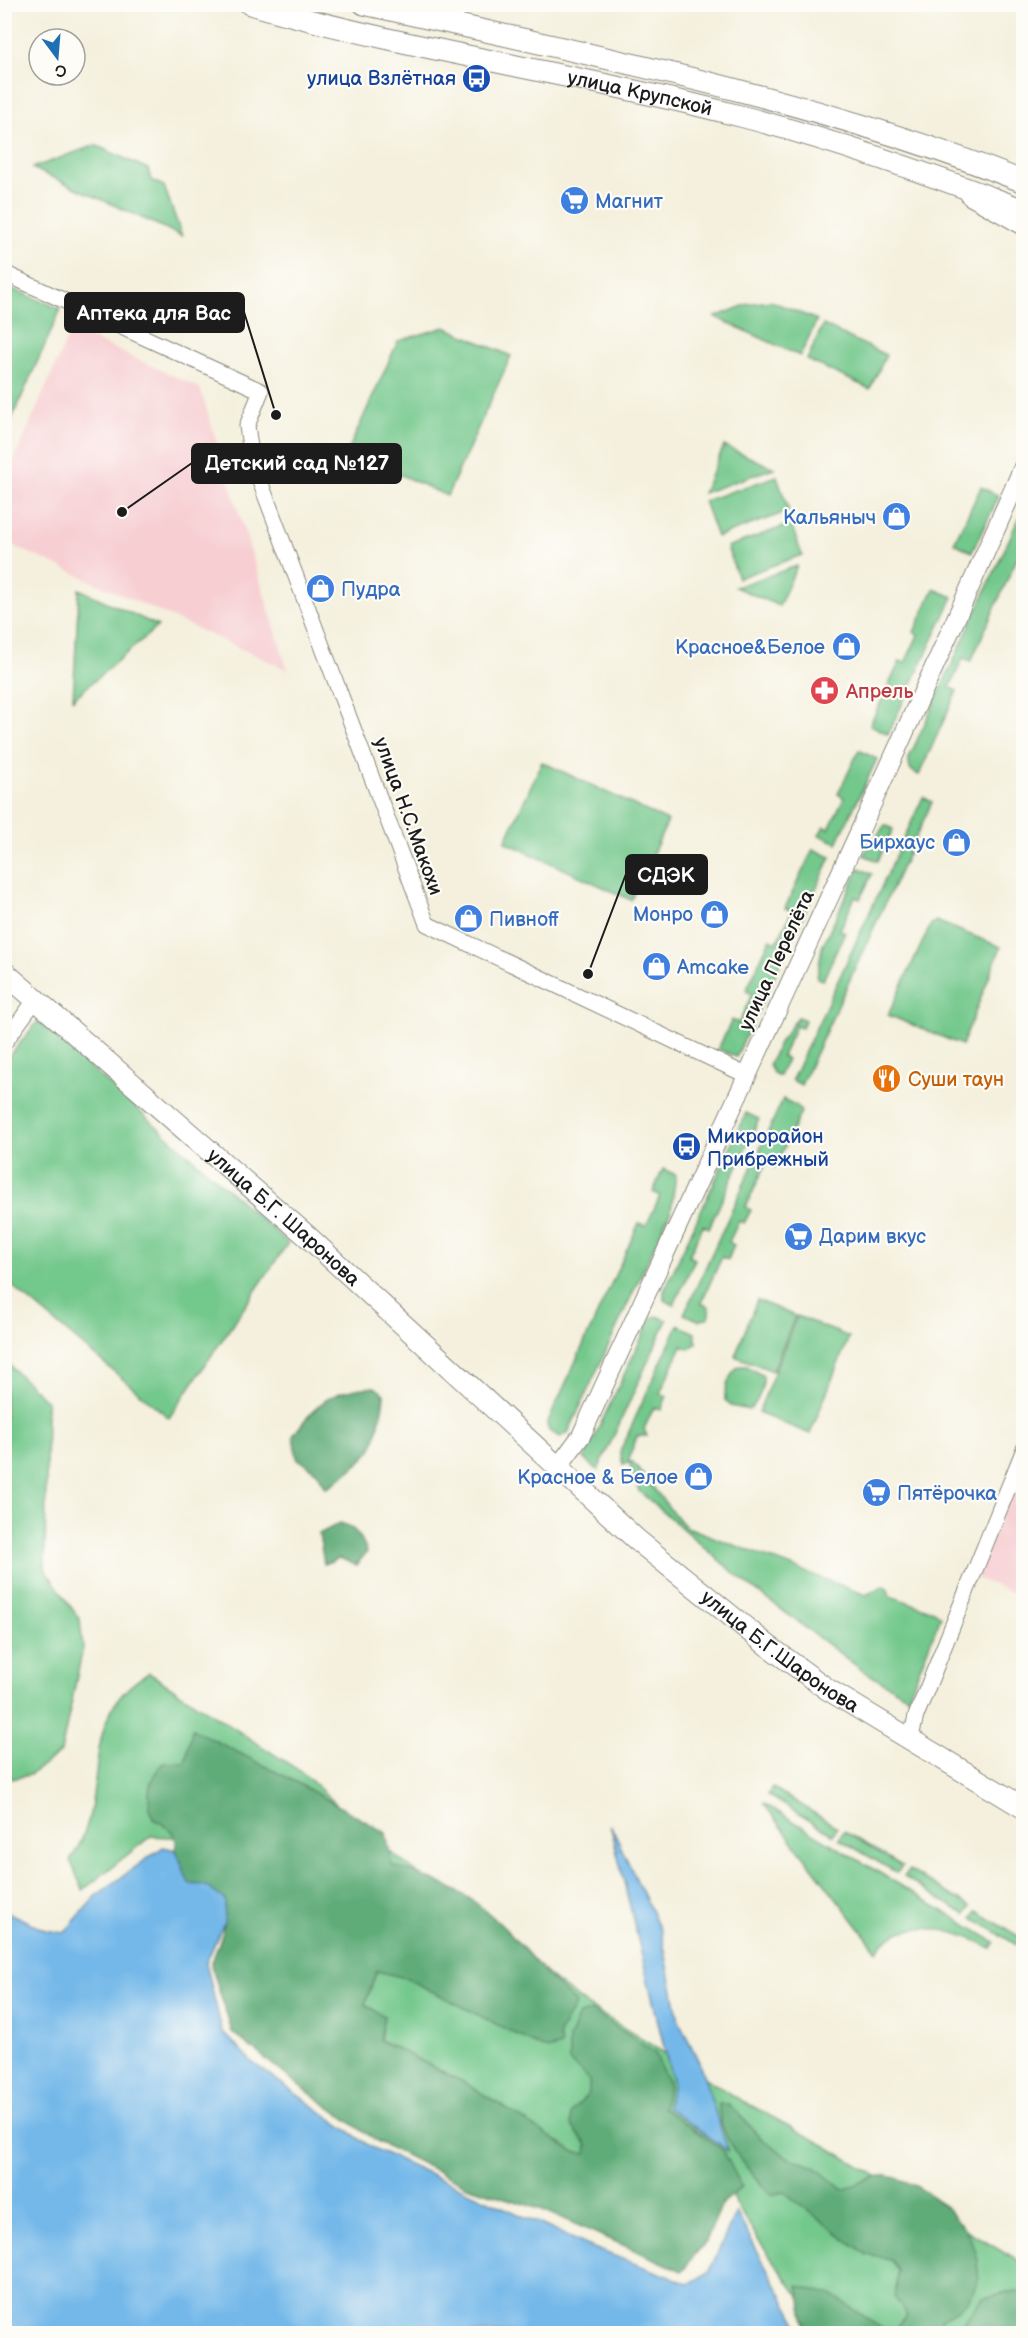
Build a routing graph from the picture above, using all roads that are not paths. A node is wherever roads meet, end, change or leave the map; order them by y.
1 (250, 4) edge
2 (377, 6) edge
3 (378, 36) junction
4 (943, 179) junction
5 (1022, 181) edge
6 (1023, 210) edge
7 (1023, 226) edge
8 (4, 273) edge
9 (1023, 465) edge
10 (1018, 484) edge
11 (4, 972) edge
12 (36, 999) junction
13 (4, 1043) edge
14 (746, 1075) junction
15 (1023, 1449) edge
16 (558, 1467) junction
17 (910, 1741) junction
18 (1023, 1808) edge

1 - 3 main road, улица Крупской
2 - 3 street
2 - 5 main road, улица Крупской
3 - 4 main road, улица Крупской
4 - 6 main road, улица Крупской
4 - 7 street
8 - 14 street, улица Н.С.Макохи
9 - 10 street, улица Перелёта
10 - 14 street, улица Перелёта
11 - 12 main road, улица Б.Г. Шаронова
12 - 13 street
12 - 16 main road, улица Б.Г. Шаронова
14 - 16 street, улица Перелёта
15 - 17 street
16 - 17 main road, улица Б.Г.Шаронова
17 - 18 main road, улица Б.Г.Шаронова

